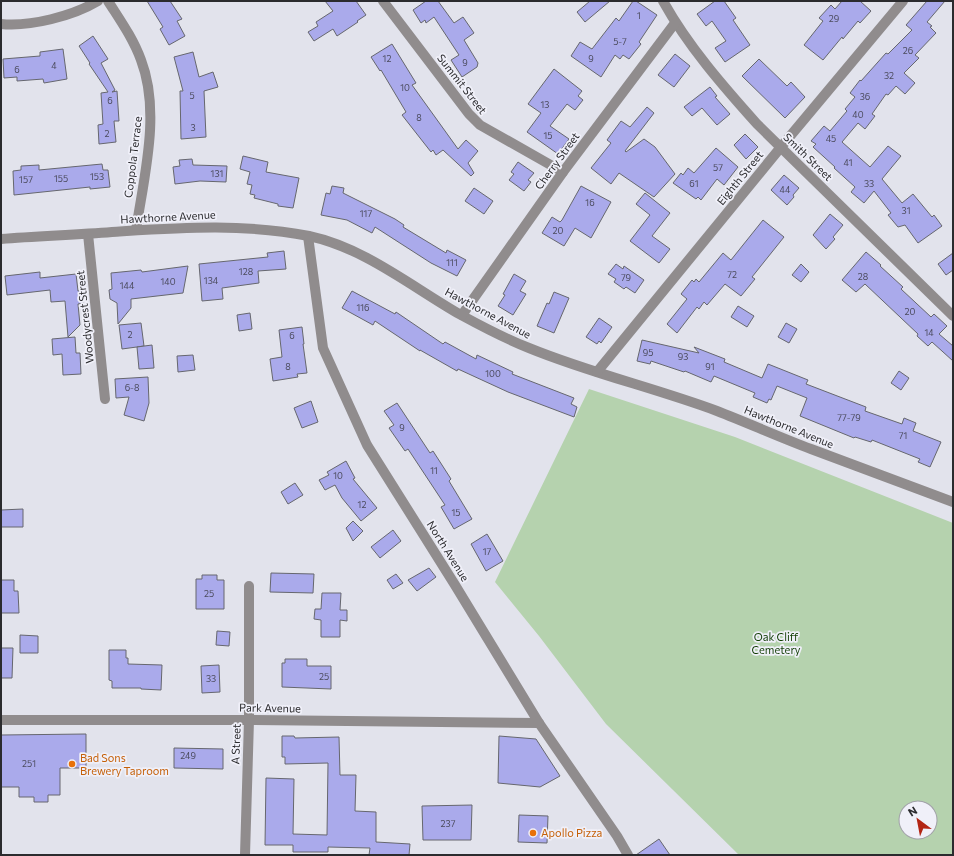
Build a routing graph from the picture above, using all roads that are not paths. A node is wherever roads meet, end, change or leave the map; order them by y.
1 (98, 1) edge
2 (108, 1) edge
3 (383, 1) edge
4 (662, 1) edge
5 (903, 1) edge
6 (675, 23) junction
7 (1, 24) edge
8 (781, 147) junction
9 (563, 172) junction
10 (136, 230) junction
11 (88, 234) junction
12 (308, 236) junction
13 (1, 239) edge
14 (462, 315) junction
15 (953, 316) edge
16 (597, 372) junction
17 (105, 398) dead end
18 (952, 498) edge
19 (249, 586) dead end
20 (1, 720) edge
21 (249, 720) junction
22 (539, 723) junction
23 (245, 855) edge
24 (628, 855) edge

1 - 7 street
2 - 10 street, Coppola Terrace
3 - 9 street, Summit Street
4 - 6 street, Smith Street
5 - 8 street, Eighth Street
6 - 8 street, Smith Street
6 - 9 street, Cherry Street
8 - 15 street, Smith Street
8 - 16 street, Eighth Street
9 - 14 street, Cherry Street
10 - 11 street, Hawthorne Avenue
10 - 12 street, Hawthorne Avenue
11 - 13 street, Hawthorne Avenue
11 - 17 street, Woodycrest Street
12 - 14 street, Hawthorne Avenue
12 - 22 street, North Avenue
14 - 16 street, Hawthorne Avenue
16 - 18 street, Hawthorne Avenue
19 - 21 street, A Street
20 - 21 street, Park Avenue
21 - 22 street, Park Avenue
21 - 23 street, A Street
22 - 24 street, North Avenue

